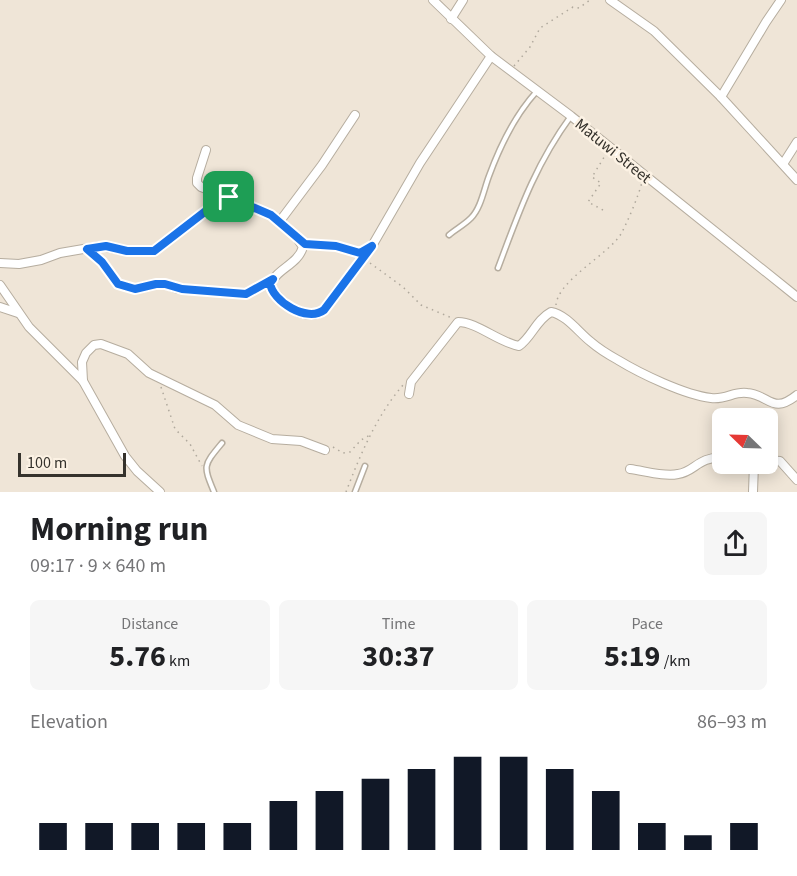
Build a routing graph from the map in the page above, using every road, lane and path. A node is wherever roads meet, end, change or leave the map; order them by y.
1 (433, 0) edge
2 (463, 0) edge
3 (590, 0) edge
4 (610, 0) edge
5 (781, 0) edge
6 (451, 20) junction
7 (491, 56) junction
8 (509, 70) junction
9 (537, 91) junction
10 (721, 97) junction
11 (355, 115) dead end
12 (570, 116) junction
13 (797, 142) edge
14 (610, 148) junction
15 (206, 150) dead end
16 (783, 164) junction
17 (644, 176) junction
18 (797, 180) edge
19 (229, 197) junction
20 (603, 210) dead end
21 (280, 221) junction
22 (449, 235) dead end
23 (299, 241) junction
24 (372, 246) junction
25 (87, 249) junction
26 (363, 258) junction
27 (0, 263) edge
28 (498, 268) dead end
29 (273, 279) junction
30 (0, 285) edge
31 (797, 297) edge
32 (0, 307) edge
33 (555, 307) dead end
34 (18, 313) junction
35 (461, 322) junction
36 (159, 378) junction
37 (414, 378) junction
38 (83, 381) junction
39 (409, 394) dead end
40 (797, 395) edge
41 (371, 434) junction
42 (222, 443) dead end
43 (325, 450) joint
44 (712, 460) edge
45 (778, 461) edge
46 (365, 466) dead end
47 (630, 469) dead end
48 (206, 472) junction
49 (754, 474) edge
50 (797, 480) edge
51 (160, 492) edge
52 (213, 492) edge
53 (346, 492) edge
54 (355, 492) edge
55 (753, 492) edge

1 - 6 street, Matuwi Street
2 - 6 street
3 - 8 path
4 - 10 street
5 - 10 street
6 - 7 street, Matuwi Street
7 - 8 street, Matuwi Street
7 - 24 street
8 - 9 street, Matuwi Street
9 - 12 street, Matuwi Street
9 - 22 lane
10 - 16 street
11 - 21 street
12 - 14 street, Matuwi Street
12 - 28 lane
13 - 16 street
14 - 17 street, Matuwi Street
14 - 20 path
15 - 19 street
16 - 18 street
17 - 31 street, Matuwi Street
17 - 33 path
19 - 21 street
19 - 25 street
21 - 23 street
23 - 24 street
23 - 29 street
24 - 26 street
25 - 27 street
25 - 29 street
26 - 29 street
26 - 35 path
30 - 34 street
32 - 34 street
34 - 38 street
35 - 37 street
35 - 40 street
36 - 38 street
36 - 43 street
36 - 48 path
37 - 39 street
37 - 41 path
38 - 51 street
41 - 43 path
41 - 53 path
42 - 48 lane
44 - 47 street
45 - 50 street
46 - 54 lane
48 - 52 lane
49 - 55 street

